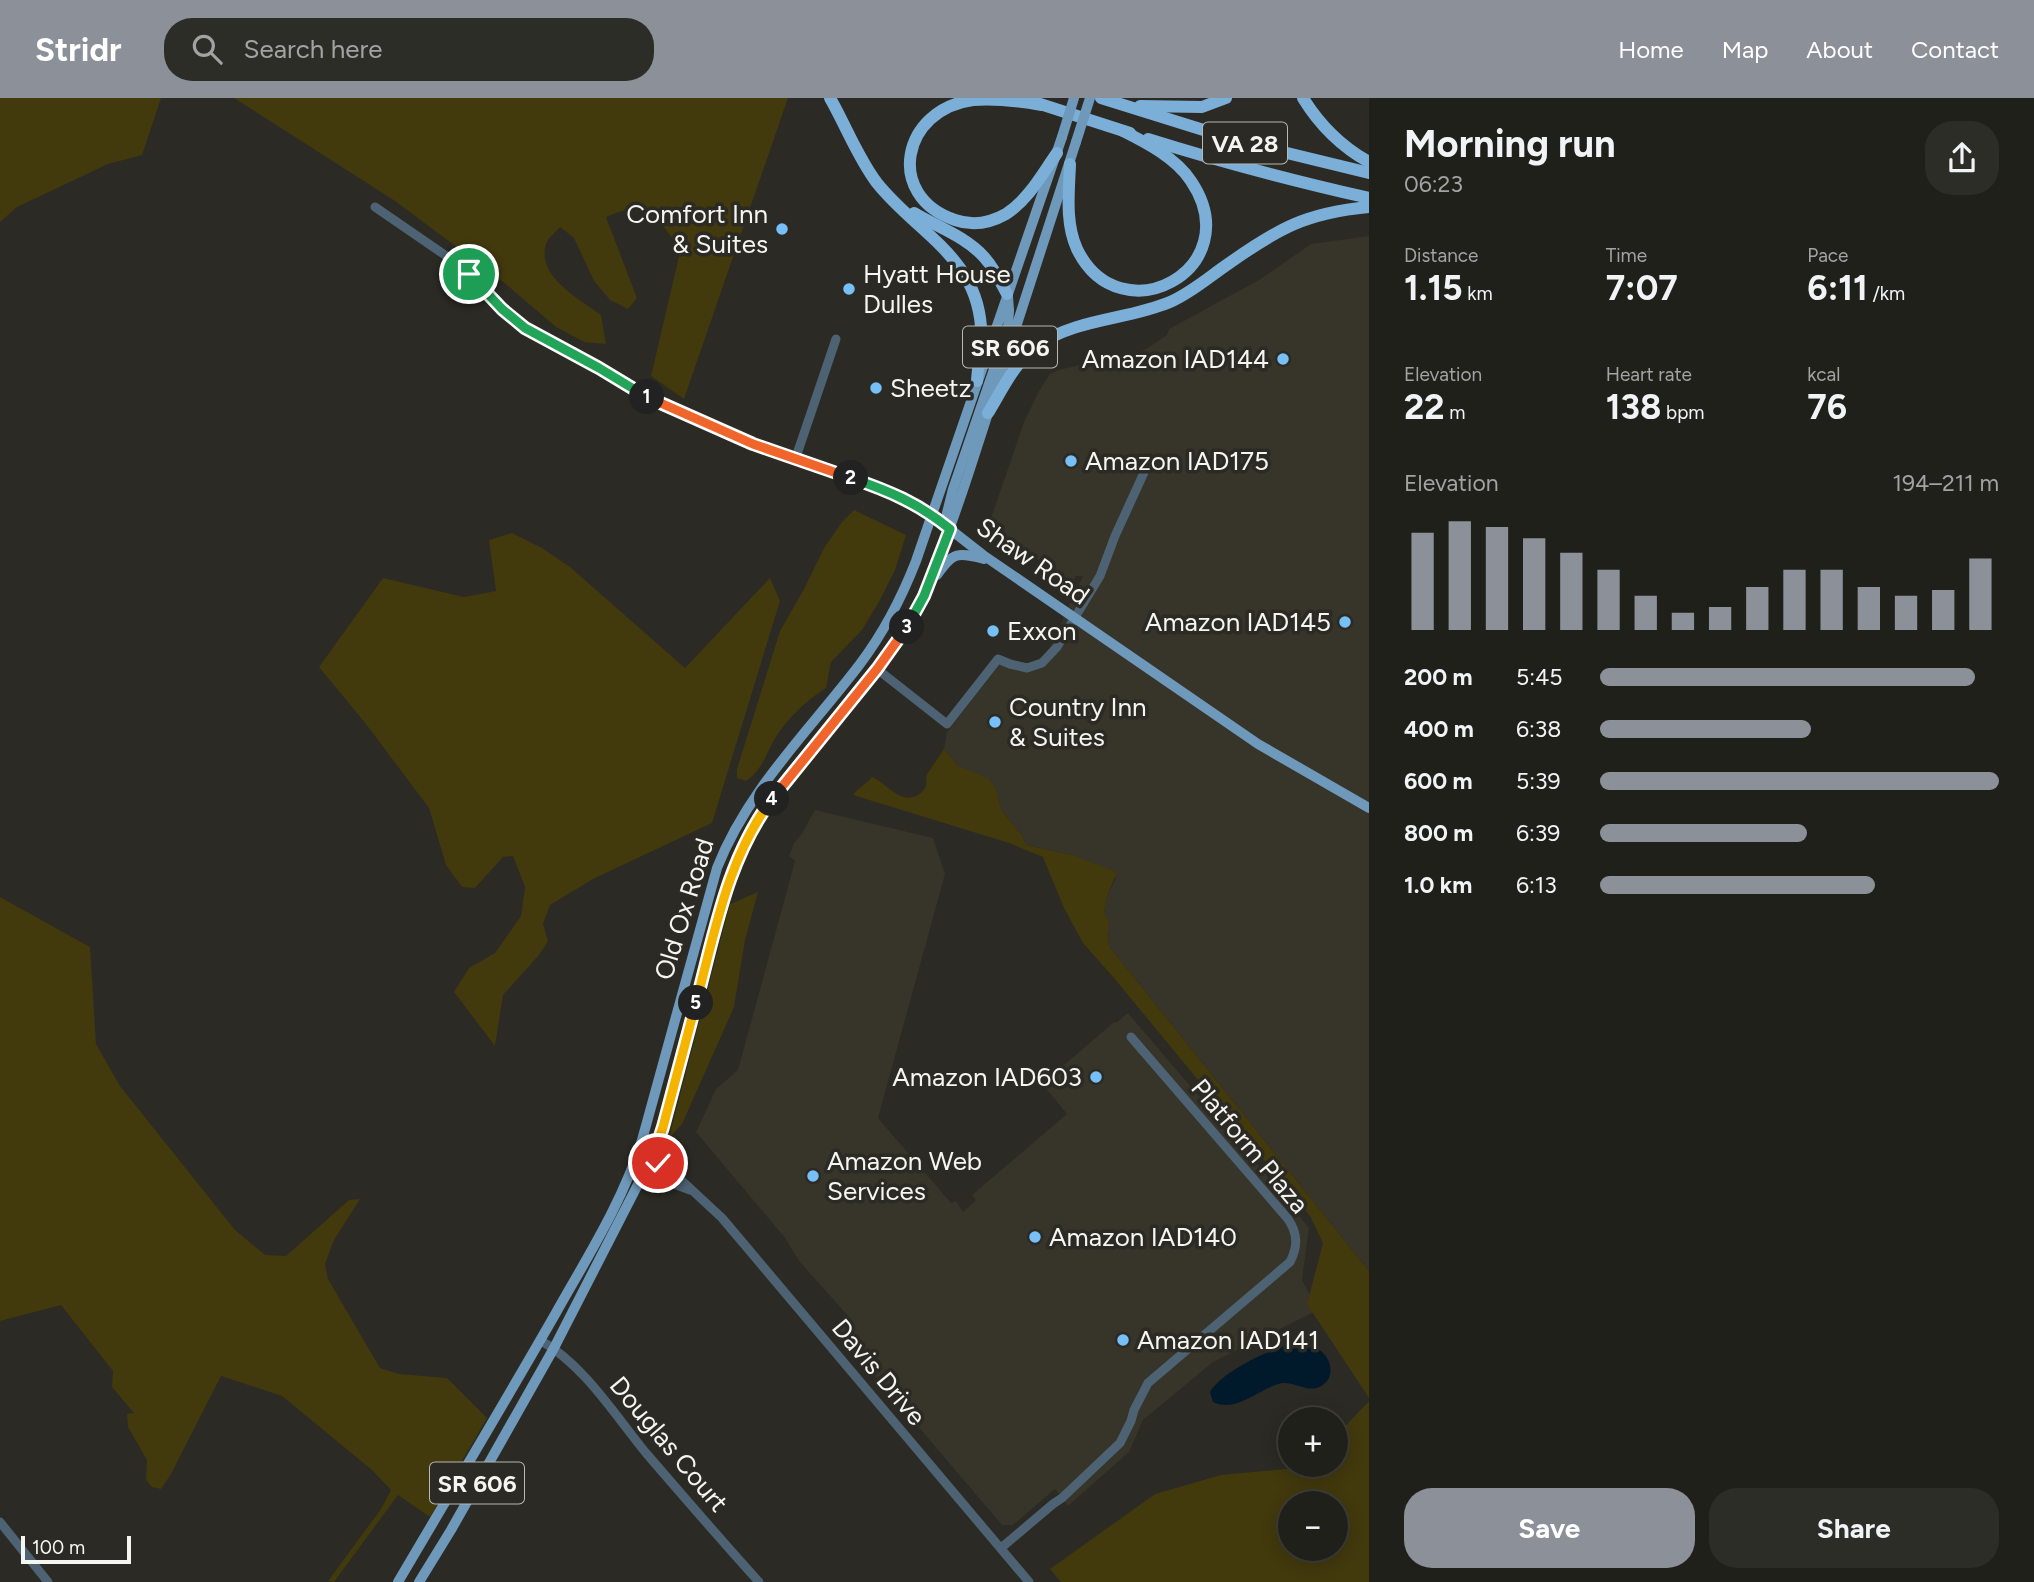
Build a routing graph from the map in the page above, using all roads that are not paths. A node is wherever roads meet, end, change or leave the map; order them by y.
1 (830, 98) edge
2 (1021, 98) edge
3 (1074, 98) edge
4 (1090, 98) edge
5 (1101, 98) edge
6 (1226, 98) edge
7 (1303, 98) edge
8 (1042, 105) junction
9 (1123, 105) junction
10 (1123, 131) junction
11 (1057, 153) junction
12 (1369, 162) edge
13 (1070, 164) junction
14 (1369, 173) edge
15 (890, 197) junction
16 (1369, 198) edge
17 (375, 207) dead end
18 (1369, 207) edge
19 (1007, 294) junction
20 (836, 339) dead end
21 (976, 381) junction
22 (988, 413) junction
23 (795, 460) junction
24 (1147, 466) dead end
25 (932, 515) junction
26 (950, 529) junction
27 (994, 562) junction
28 (927, 589) junction
29 (1075, 618) junction
30 (877, 669) junction
31 (1369, 807) edge
32 (1130, 1037) dead end
33 (656, 1148) junction
34 (639, 1149) junction
35 (645, 1172) junction
36 (695, 1192) junction
37 (540, 1340) junction
38 (554, 1348) junction
39 (0, 1522) edge
40 (1001, 1548) junction
41 (48, 1582) edge
42 (398, 1582) edge
43 (419, 1582) edge
44 (759, 1582) edge
45 (1029, 1582) edge

1 - 15 highway
2 - 8 highway, VA 28
3 - 11 main road, Old Ox Road / SR 606, bridge
4 - 13 main road, Old Ox Road / SR 606, bridge
5 - 9 highway, VA 28
6 - 9 highway
7 - 12 highway
8 - 10 highway, VA 28
8 - 11 highway
9 - 14 highway, VA 28
10 - 13 highway
10 - 16 highway, VA 28
11 - 19 main road, Old Ox Road / SR 606
13 - 22 main road, Old Ox Road / SR 606
15 - 19 highway
15 - 21 highway
17 - 23 street, Shaw Road
18 - 22 highway
19 - 21 main road, Old Ox Road / SR 606
19 - 26 main road
20 - 23 street
21 - 25 main road, Old Ox Road / SR 606
22 - 26 main road, Old Ox Road / SR 606
23 - 25 street, Shaw Road
24 - 29 street
25 - 26 main road, Shaw Road
25 - 34 main road, Old Ox Road / SR 606
26 - 27 main road, Shaw Road
26 - 28 main road, Old Ox Road / SR 606
27 - 28 main road
27 - 29 main road, Shaw Road
28 - 30 main road, Old Ox Road / SR 606
29 - 30 street
29 - 31 main road, Shaw Road
30 - 33 main road, Old Ox Road / SR 606
32 - 40 street, Platform Plaza
33 - 35 main road, Old Ox Road / SR 606
33 - 36 street, Davis Drive
34 - 35 main road
34 - 37 main road, Old Ox Road / SR 606
35 - 36 street, Davis Drive
35 - 38 main road, Old Ox Road / SR 606
36 - 40 street, Davis Drive
37 - 38 street, Douglas Court
37 - 42 main road, Old Ox Road / SR 606
38 - 43 main road, Old Ox Road / SR 606
38 - 44 street, Douglas Court
39 - 41 street
40 - 45 street, Davis Drive

